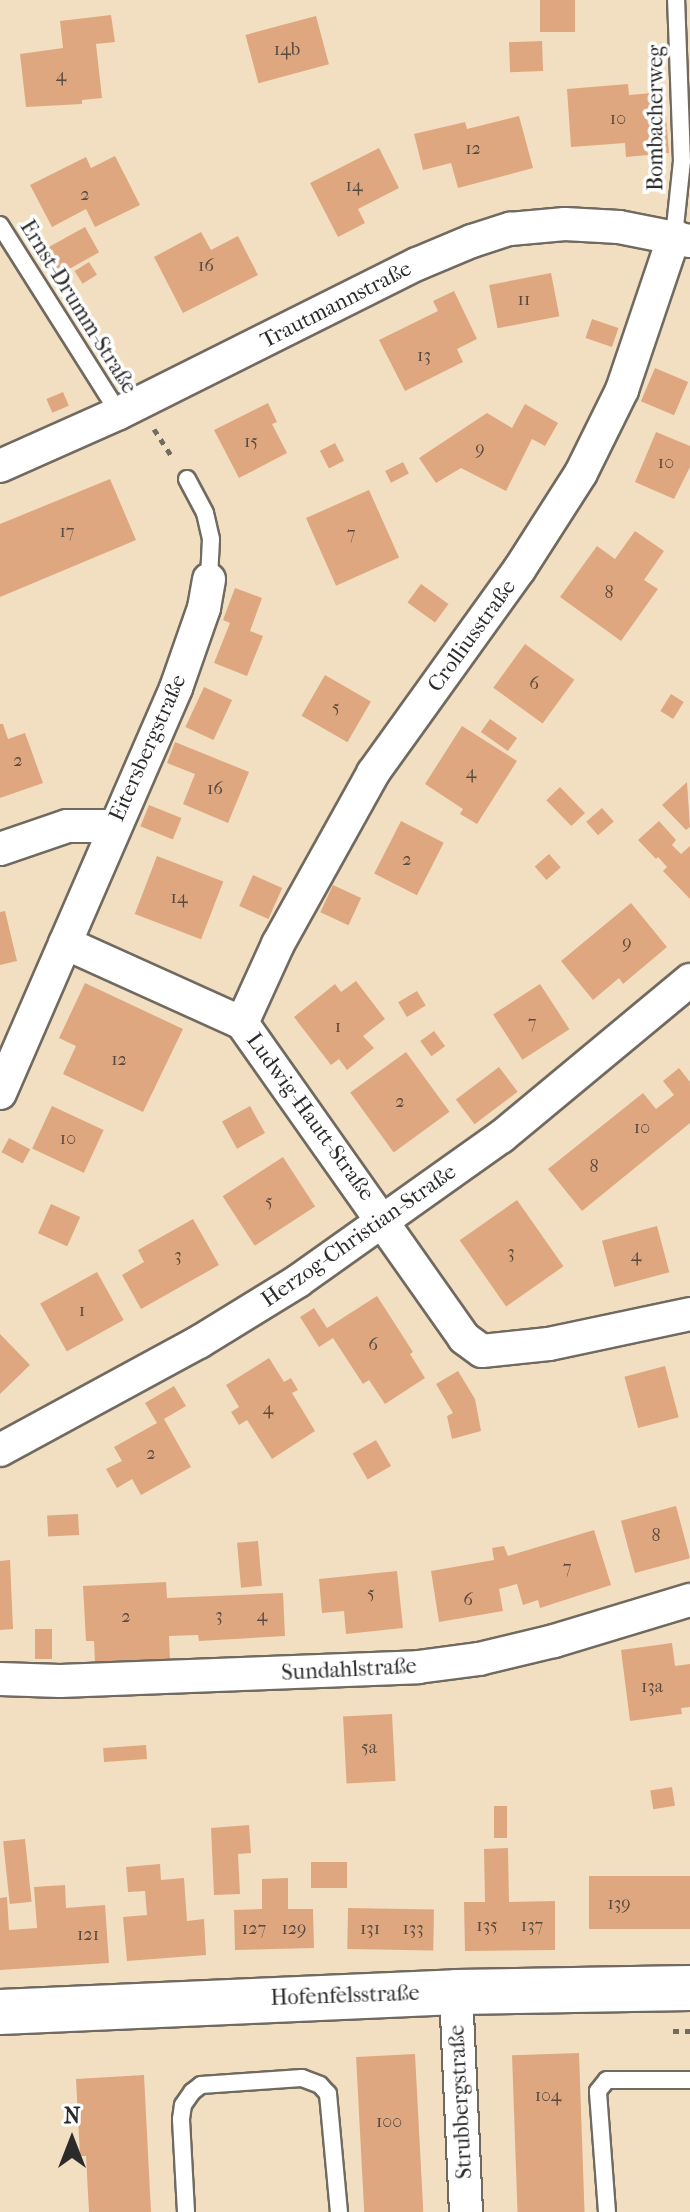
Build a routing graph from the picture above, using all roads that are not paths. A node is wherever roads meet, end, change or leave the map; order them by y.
1 (676, 0) edge
2 (0, 225) edge
3 (682, 239) edge
4 (128, 409) junction
5 (0, 466) edge
6 (187, 479) road end
7 (209, 579) joint
8 (113, 826) junction
9 (0, 849) edge
10 (65, 943) junction
11 (690, 980) edge
12 (242, 1023) junction
13 (0, 1093) edge
14 (384, 1221) junction
15 (690, 1314) edge
16 (0, 1450) edge
17 (690, 1600) edge
18 (0, 1679) edge
19 (690, 1988) edge
20 (456, 1992) junction
21 (0, 2012) edge
22 (690, 2080) edge
23 (186, 2212) edge
24 (339, 2212) edge
25 (466, 2212) edge
26 (607, 2212) edge

1 - 3 lane, Bombacherweg
2 - 4 lane, Ernst-Drumm-Straße
3 - 4 street, Trautmannstraße
3 - 12 street, Crolliusstraße
4 - 5 street, Trautmannstraße
6 - 7 lane, Eitersbergstraße
7 - 8 street, Eitersbergstraße
8 - 9 street
8 - 10 street, Eitersbergstraße
10 - 12 street, Ludwig-Hautt-Straße
10 - 13 street, Eitersbergstraße
11 - 14 street, Herzog-Christian-Straße
12 - 14 street, Ludwig-Hautt-Straße
14 - 15 street, Ludwig-Hautt-Straße
14 - 16 street, Herzog-Christian-Straße
17 - 18 street, Sundahlstraße
19 - 20 main road, Hofenfelsstraße
20 - 21 main road, Hofenfelsstraße
20 - 25 street, Strubbergstraße
22 - 26 lane
23 - 24 lane

